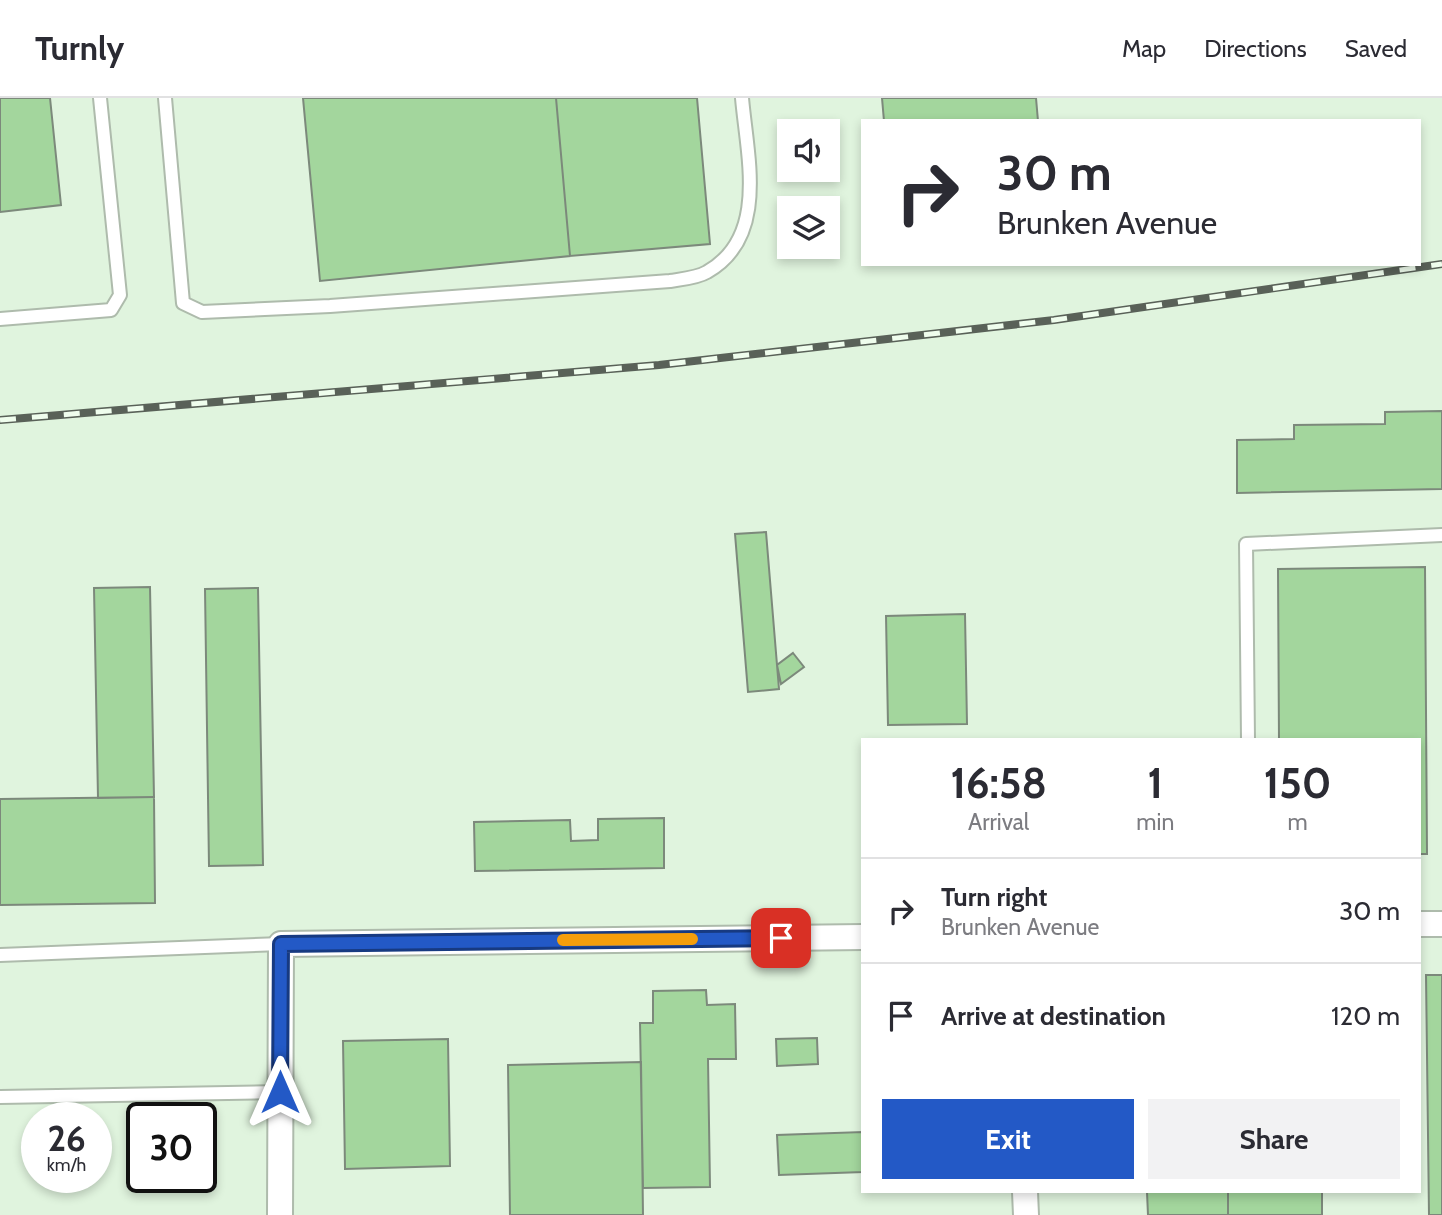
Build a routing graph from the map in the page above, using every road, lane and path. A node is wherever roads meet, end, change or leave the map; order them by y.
1 (100, 98) edge
2 (165, 98) edge
3 (742, 98) edge
4 (0, 319) edge
5 (1442, 535) edge
6 (1248, 738) edge
7 (1421, 924) edge
8 (1442, 924) edge
9 (861, 937) edge
10 (281, 944) junction
11 (0, 955) edge
12 (280, 1092) junction
13 (0, 1097) edge
14 (1025, 1193) edge
15 (280, 1215) edge
16 (1026, 1215) edge

1 - 4 lane
2 - 3 lane
5 - 6 lane
7 - 8 street
9 - 10 street
10 - 11 lane
10 - 12 street
12 - 13 lane
12 - 15 street
14 - 16 street

